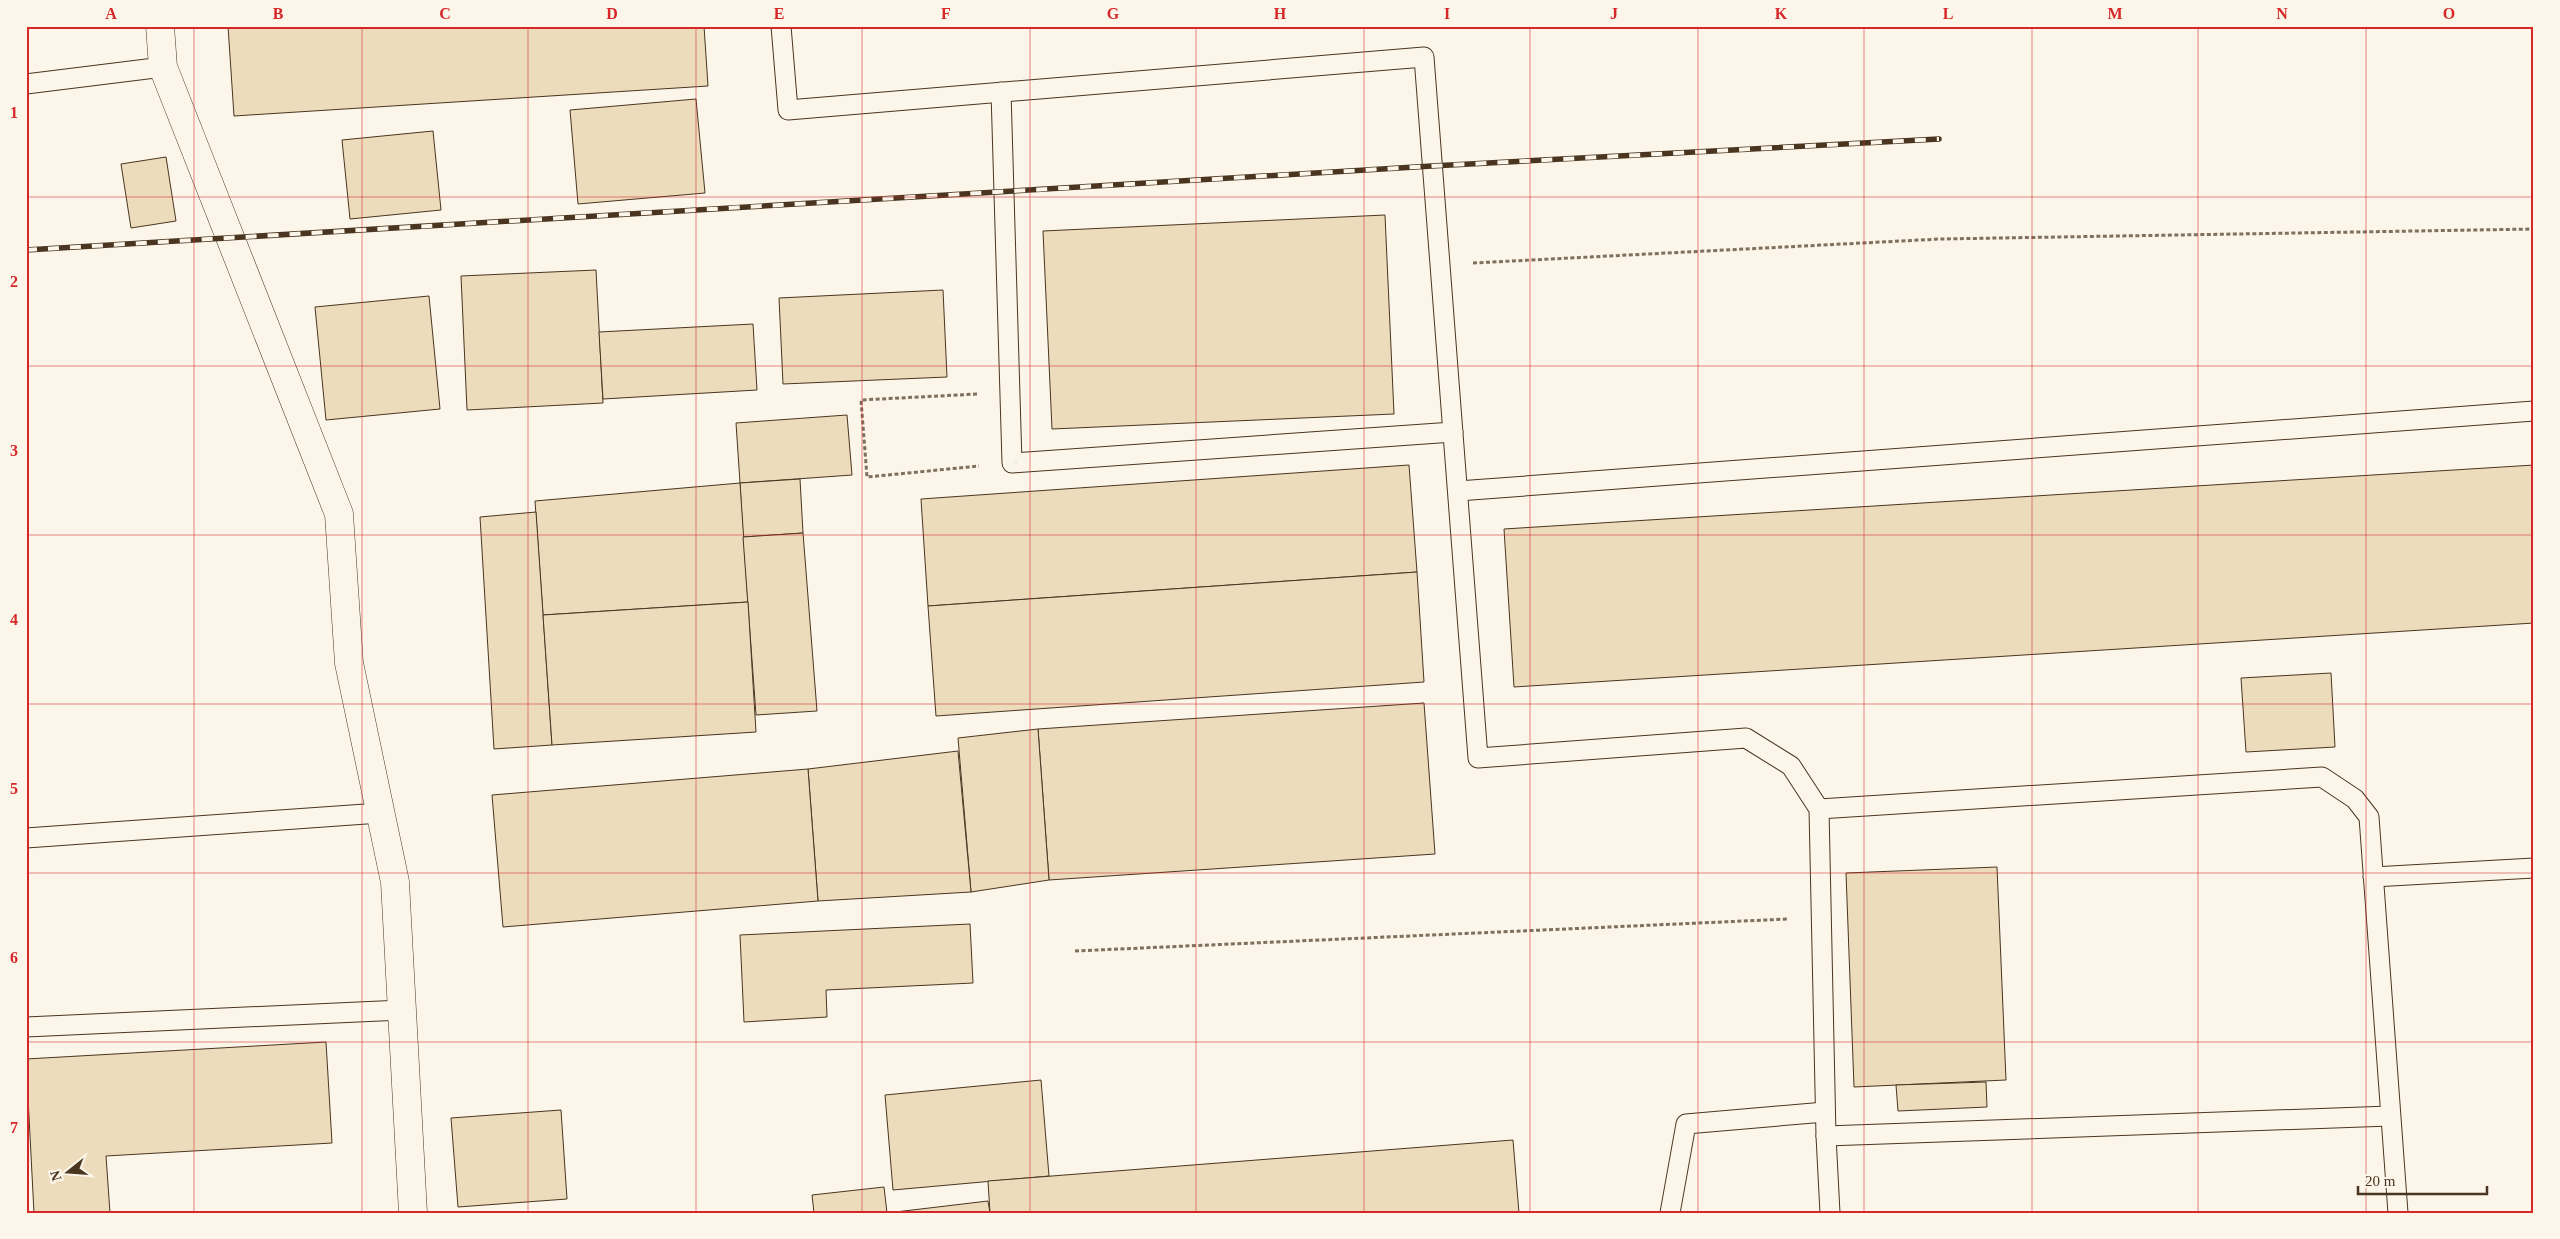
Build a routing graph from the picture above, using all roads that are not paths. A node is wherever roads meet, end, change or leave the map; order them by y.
1 (160, 26) edge
2 (781, 26) edge
3 (163, 68) junction
4 (26, 84) edge
5 (1001, 92) junction
6 (2534, 411) edge
7 (1453, 432) junction
8 (1458, 491) junction
9 (1819, 809) junction
10 (380, 813) junction
11 (26, 838) edge
12 (2534, 868) edge
13 (2374, 876) junction
14 (402, 1010) junction
15 (26, 1027) edge
16 (1825, 1112) junction
17 (2390, 1116) junction
18 (1826, 1136) junction
19 (412, 1213) edge
20 (1670, 1213) edge
21 (1830, 1213) edge
22 (2398, 1213) edge

1 - 3 street
2 - 5 lane
3 - 4 lane
3 - 10 street
5 - 7 lane
5 - 7 lane
6 - 8 lane
7 - 8 lane
8 - 9 lane
9 - 13 lane
9 - 16 lane
10 - 11 lane
10 - 14 street
12 - 13 lane
13 - 17 lane
14 - 15 lane
14 - 19 street
16 - 18 lane
16 - 20 lane
17 - 18 lane
17 - 22 lane
18 - 21 lane

